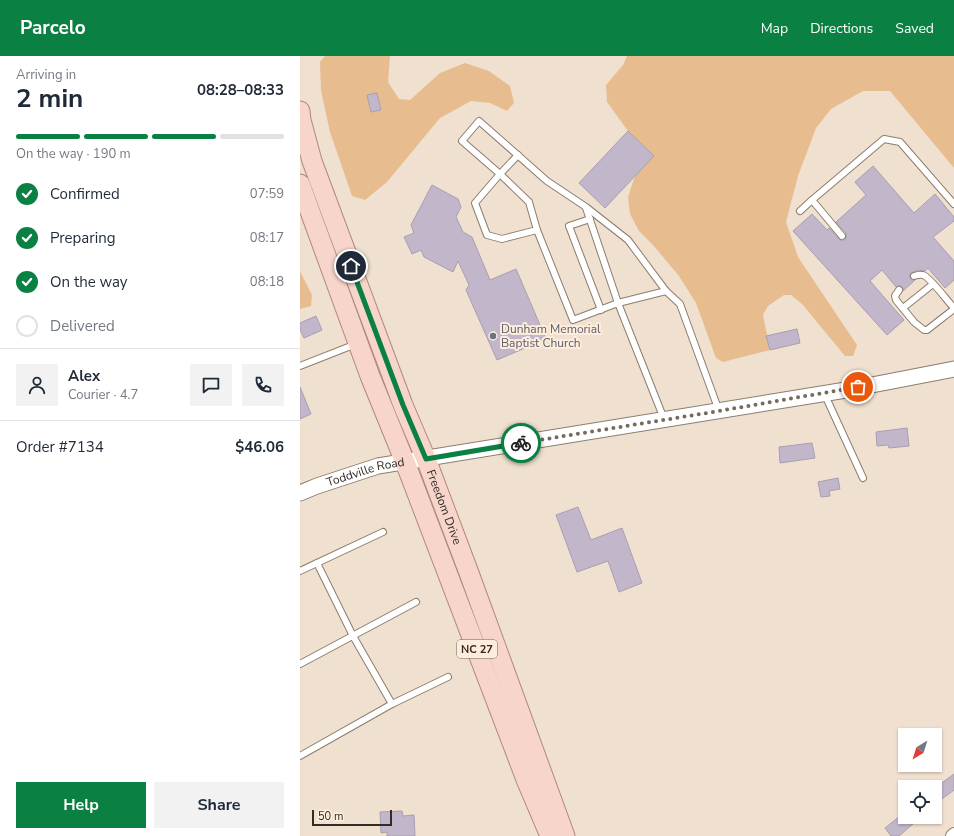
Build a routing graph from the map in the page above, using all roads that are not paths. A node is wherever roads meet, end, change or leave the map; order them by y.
1 (300, 111) edge
2 (518, 155) junction
3 (500, 174) junction
4 (300, 184) edge
5 (812, 200) junction
6 (954, 204) edge
7 (586, 207) junction
8 (800, 211) dead end
9 (590, 219) junction
10 (536, 230) junction
11 (842, 236) dead end
12 (914, 276) dead end
13 (933, 284) junction
14 (899, 290) dead end
15 (666, 291) junction
16 (618, 303) junction
17 (903, 308) junction
18 (954, 308) edge
19 (601, 310) junction
20 (358, 344) junction
21 (300, 366) edge
22 (954, 369) edge
23 (824, 393) junction
24 (719, 411) junction
25 (664, 420) junction
26 (426, 459) junction
27 (405, 462) junction
28 (863, 478) dead end
29 (300, 493) edge
30 (383, 532) dead end
31 (317, 563) junction
32 (300, 571) edge
33 (416, 602) dead end
34 (353, 636) junction
35 (300, 664) edge
36 (448, 677) dead end
37 (392, 704) junction
38 (300, 756) edge
39 (550, 836) edge
40 (565, 836) edge

1 - 26 main road, Freedom Drive / NC 27
2 - 3 lane
2 - 3 lane
2 - 7 lane
3 - 10 lane
3 - 10 lane
4 - 20 main road, Freedom Drive / NC 27
5 - 6 lane
5 - 8 lane
5 - 11 lane
7 - 9 lane
7 - 15 lane
9 - 16 lane
9 - 19 lane
10 - 19 lane
12 - 13 lane
13 - 17 lane
13 - 18 lane
14 - 17 lane
15 - 16 lane
15 - 24 lane
16 - 19 lane
16 - 25 lane
17 - 18 lane
20 - 21 lane
20 - 27 main road, Freedom Drive / NC 27
22 - 23 street, Toddville Road
23 - 24 street, Toddville Road
23 - 28 lane
24 - 25 street, Toddville Road
25 - 26 street, Toddville Road
26 - 27 street, Toddville Road
26 - 40 main road, Freedom Drive / NC 27
27 - 29 street, Toddville Road
27 - 39 main road, Freedom Drive / NC 27
30 - 31 lane
31 - 32 lane
31 - 34 lane
33 - 34 lane
34 - 35 lane
34 - 37 lane
36 - 37 lane
37 - 38 lane

